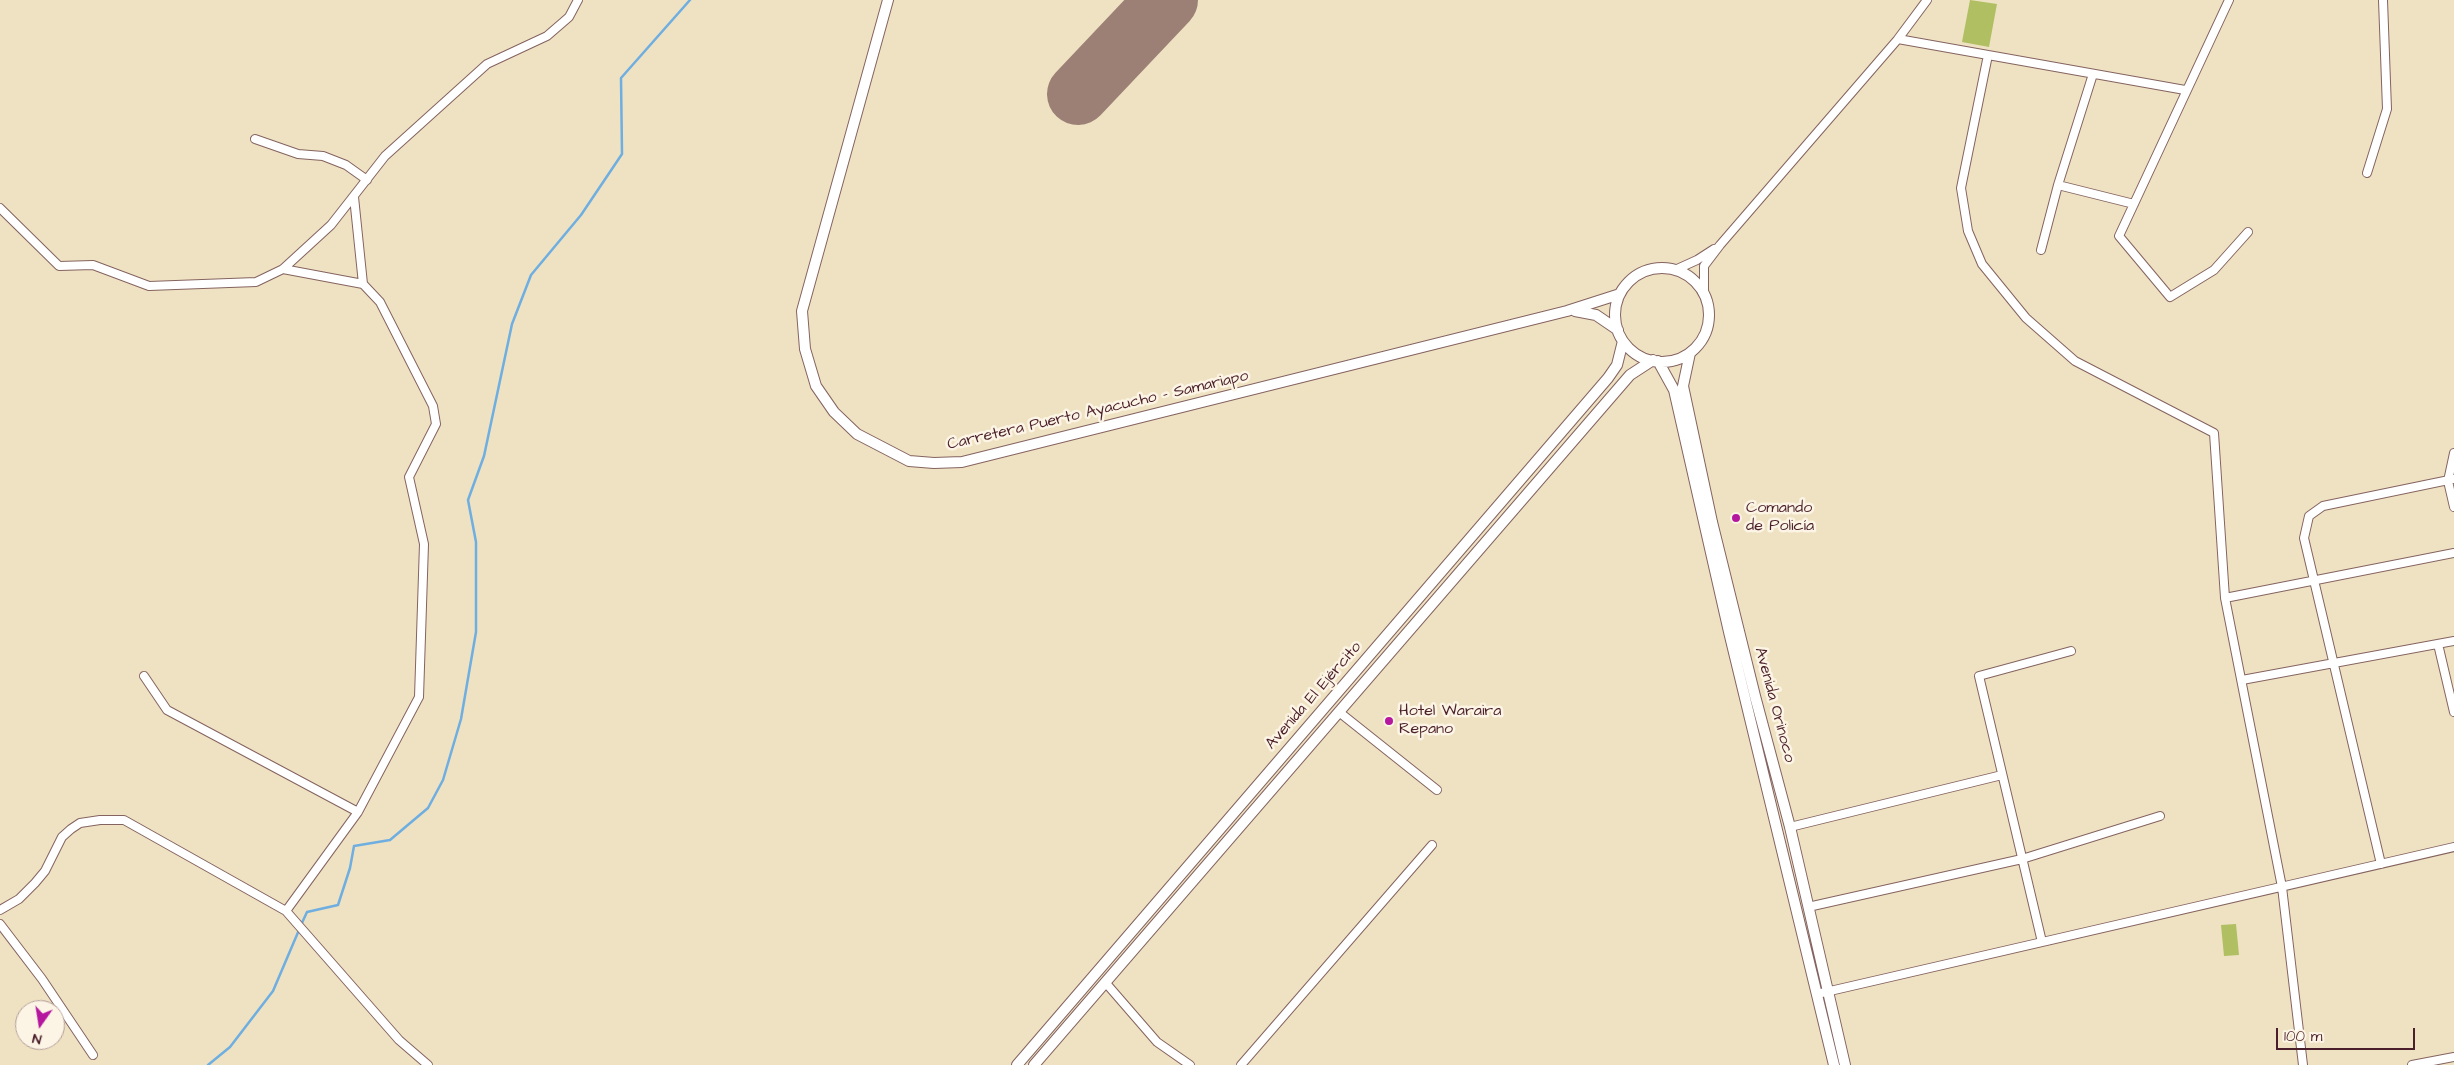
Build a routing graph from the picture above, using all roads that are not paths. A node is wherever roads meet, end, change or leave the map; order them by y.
1 (578, 0) edge
2 (888, 0) edge
3 (1927, 0) edge
4 (2228, 0) edge
5 (2383, 0) edge
6 (1898, 38) junction
7 (1988, 55) junction
8 (2093, 74) junction
9 (2185, 90) junction
10 (255, 139) dead end
11 (2367, 172) dead end
12 (367, 180) junction
13 (2058, 185) junction
14 (354, 197) junction
15 (2134, 204) junction
16 (0, 208) edge
17 (2248, 232) dead end
18 (1720, 245) junction
19 (2041, 250) dead end
20 (283, 269) junction
21 (1676, 270) junction
22 (363, 284) junction
23 (1704, 293) junction
24 (1620, 294) junction
25 (1567, 311) junction
26 (1618, 330) junction
27 (1623, 341) junction
28 (1690, 353) junction
29 (1656, 361) junction
30 (2454, 453) edge
31 (2451, 480) edge
32 (2454, 507) edge
33 (2454, 553) edge
34 (2315, 580) junction
35 (2224, 598) junction
36 (2454, 641) edge
37 (2438, 644) junction
38 (2071, 651) dead end
39 (2334, 663) junction
40 (144, 676) dead end
41 (2242, 680) junction
42 (1339, 712) junction
43 (2454, 712) edge
44 (2002, 775) junction
45 (1437, 790) dead end
46 (358, 812) junction
47 (2160, 816) dead end
48 (1790, 827) junction
49 (1432, 845) dead end
50 (2454, 847) edge
51 (2022, 859) junction
52 (2381, 864) junction
53 (2282, 887) junction
54 (1808, 907) junction
55 (0, 910) edge
56 (286, 911) junction
57 (0, 924) edge
58 (2042, 942) junction
59 (1105, 982) junction
60 (1822, 993) junction
61 (94, 1055) dead end
62 (2454, 1057) edge
63 (428, 1065) edge
64 (1017, 1065) edge
65 (1034, 1065) edge
66 (1190, 1065) edge
67 (1241, 1065) edge
68 (1834, 1065) edge
69 (1845, 1065) edge
70 (2303, 1065) edge
71 (2412, 1065) edge

1 - 12 street
2 - 25 street, Carretera Puerto Ayacucho - Samariapo
3 - 6 street
4 - 9 street
5 - 11 street
6 - 7 street
6 - 18 street
7 - 8 street
7 - 35 street
8 - 9 street
8 - 13 street
9 - 15 street
10 - 12 street
12 - 14 street
13 - 15 street
13 - 19 street
14 - 20 street
14 - 22 street
15 - 17 street
16 - 20 street
18 - 21 street
18 - 23 street
20 - 22 street
21 - 23 street
21 - 24 street
22 - 46 street
23 - 28 street
24 - 25 street, Carretera Puerto Ayacucho - Samariapo
24 - 26 street
25 - 26 street, Carretera Puerto Ayacucho - Samariapo
26 - 27 street
27 - 29 street
27 - 64 street, Avenida El Ejército
28 - 29 street
28 - 48 street, Avenida Orinoco
29 - 42 street, Avenida El Ejército
29 - 60 street, Avenida Orinoco
30 - 31 street
31 - 32 street
31 - 34 street
33 - 34 street
34 - 35 street
34 - 39 street
35 - 41 street
36 - 37 street
37 - 39 street
37 - 43 street
38 - 44 street
39 - 41 street
39 - 52 street
40 - 46 street
41 - 53 street
42 - 45 street
42 - 59 street, Avenida El Ejército
44 - 48 street
44 - 51 street
46 - 56 street
47 - 51 street
48 - 54 street, Avenida Orinoco
49 - 67 street
50 - 52 street
51 - 54 street
51 - 58 street
52 - 53 street
53 - 58 street
53 - 70 street
54 - 60 street, Avenida Orinoco
55 - 56 street
56 - 63 street
57 - 61 street
58 - 60 street
59 - 65 street, Avenida El Ejército
59 - 66 street
60 - 68 street, Avenida Orinoco
60 - 69 street, Avenida Orinoco
62 - 71 street

